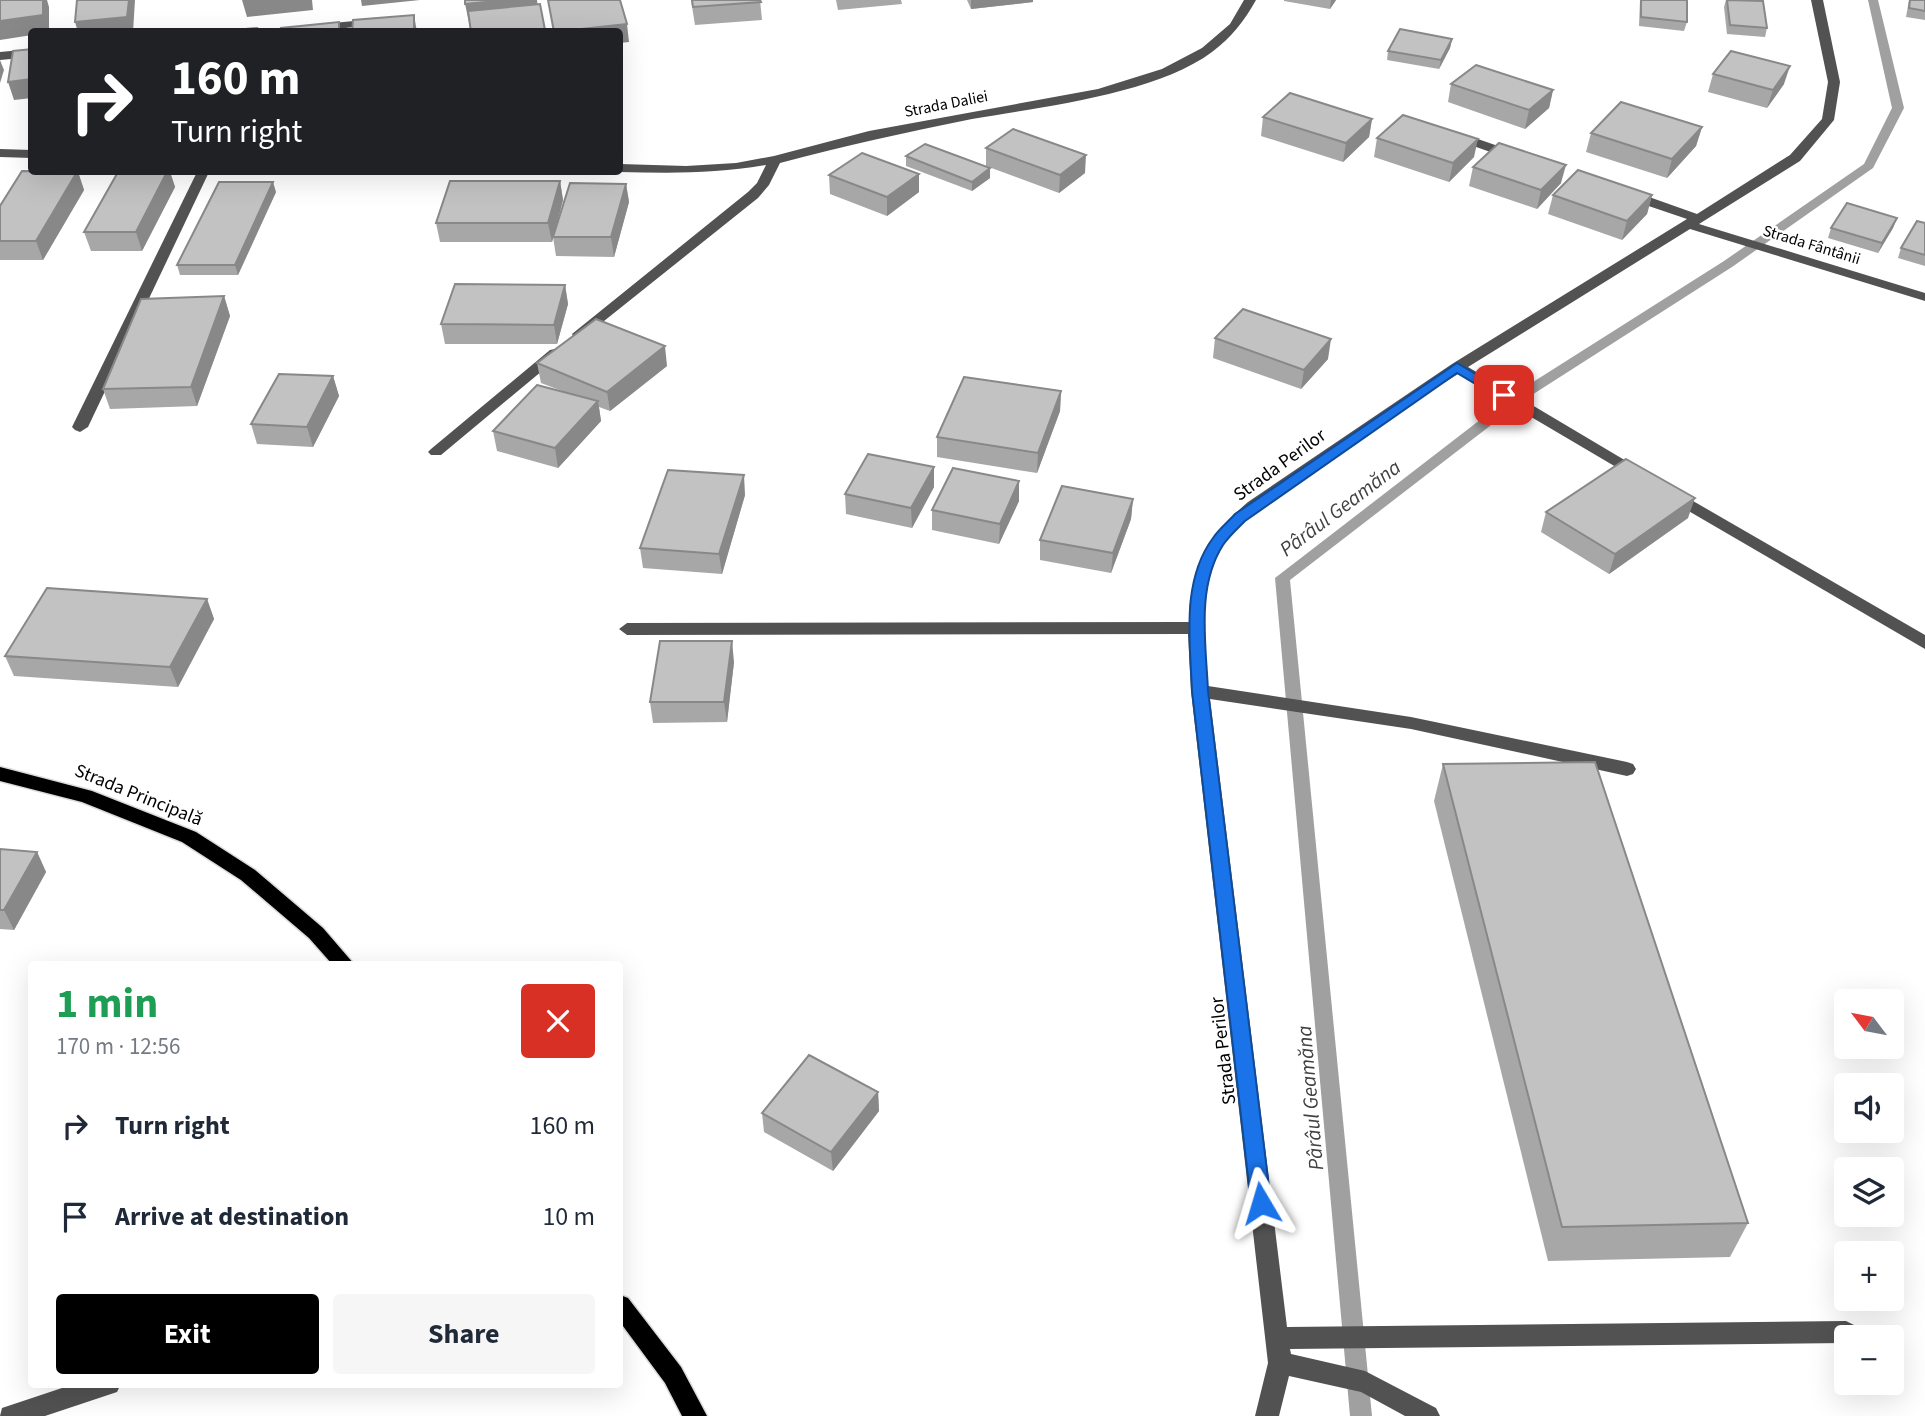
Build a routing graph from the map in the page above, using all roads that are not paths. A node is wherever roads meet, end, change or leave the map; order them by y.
1 (1250, 0) edge
2 (1817, 0) edge
3 (385, 21) edge
4 (311, 28) edge
5 (28, 53) edge
6 (0, 56) edge
7 (1441, 131) edge
8 (0, 153) edge
9 (28, 154) edge
10 (775, 160) junction
11 (1531, 162) edge
12 (623, 168) edge
13 (202, 175) edge
14 (1622, 193) edge
15 (1694, 222) junction
16 (1925, 297) edge
17 (1457, 367) junction
18 (80, 427) dead end
19 (436, 452) dead end
20 (1197, 628) junction
21 (627, 629) dead end
22 (1925, 643) edge
23 (1200, 691) junction
24 (1627, 769) dead end
25 (0, 774) edge
26 (341, 961) edge
27 (623, 1309) edge
28 (1834, 1332) edge
29 (1278, 1338) junction
30 (1280, 1363) junction
31 (97, 1388) edge
32 (10, 1416) edge
33 (695, 1416) edge
34 (1267, 1416) edge
35 (1428, 1416) edge

1 - 10 street, Strada Daliei
2 - 15 street, Strada Perilor
3 - 4 street
5 - 6 street
7 - 11 street
8 - 9 street
10 - 12 street, Strada Daliei
10 - 19 street
13 - 18 street
14 - 15 street, Strada Fântânii
15 - 16 street, Strada Fântânii
15 - 17 street, Strada Perilor
17 - 20 street, Strada Perilor
17 - 22 street
20 - 21 street
20 - 23 street, Strada Perilor
23 - 24 street
23 - 29 street, Strada Perilor
25 - 26 main road, Strada Principală
27 - 33 main road
28 - 29 street
29 - 30 street, Strada Perilor
30 - 34 street, Strada Perilor
30 - 35 street
31 - 32 street

